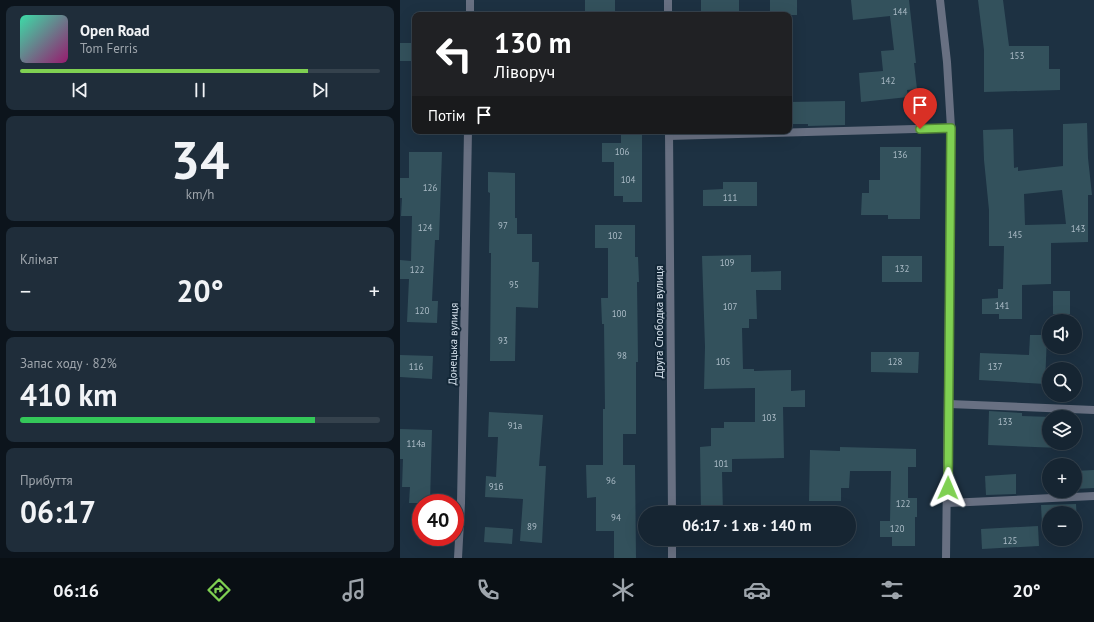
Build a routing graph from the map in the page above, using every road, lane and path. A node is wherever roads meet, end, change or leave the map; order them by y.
1 (470, 0) edge
2 (668, 0) edge
3 (940, 0) edge
4 (470, 12) edge
5 (668, 12) edge
6 (951, 128) junction
7 (792, 131) edge
8 (468, 134) edge
9 (669, 134) edge
10 (949, 404) junction
11 (1094, 410) edge
12 (1094, 496) edge
13 (948, 503) junction
14 (672, 506) edge
15 (672, 546) edge
16 (458, 558) edge
17 (672, 558) edge
18 (946, 558) edge

1 - 4 street
2 - 5 street
3 - 6 street
6 - 7 street
6 - 10 street
8 - 16 street, Донецька вулиця
9 - 14 street, Друга Слободка вулиця
10 - 11 street
10 - 13 street
12 - 13 street
13 - 18 street
15 - 17 street

